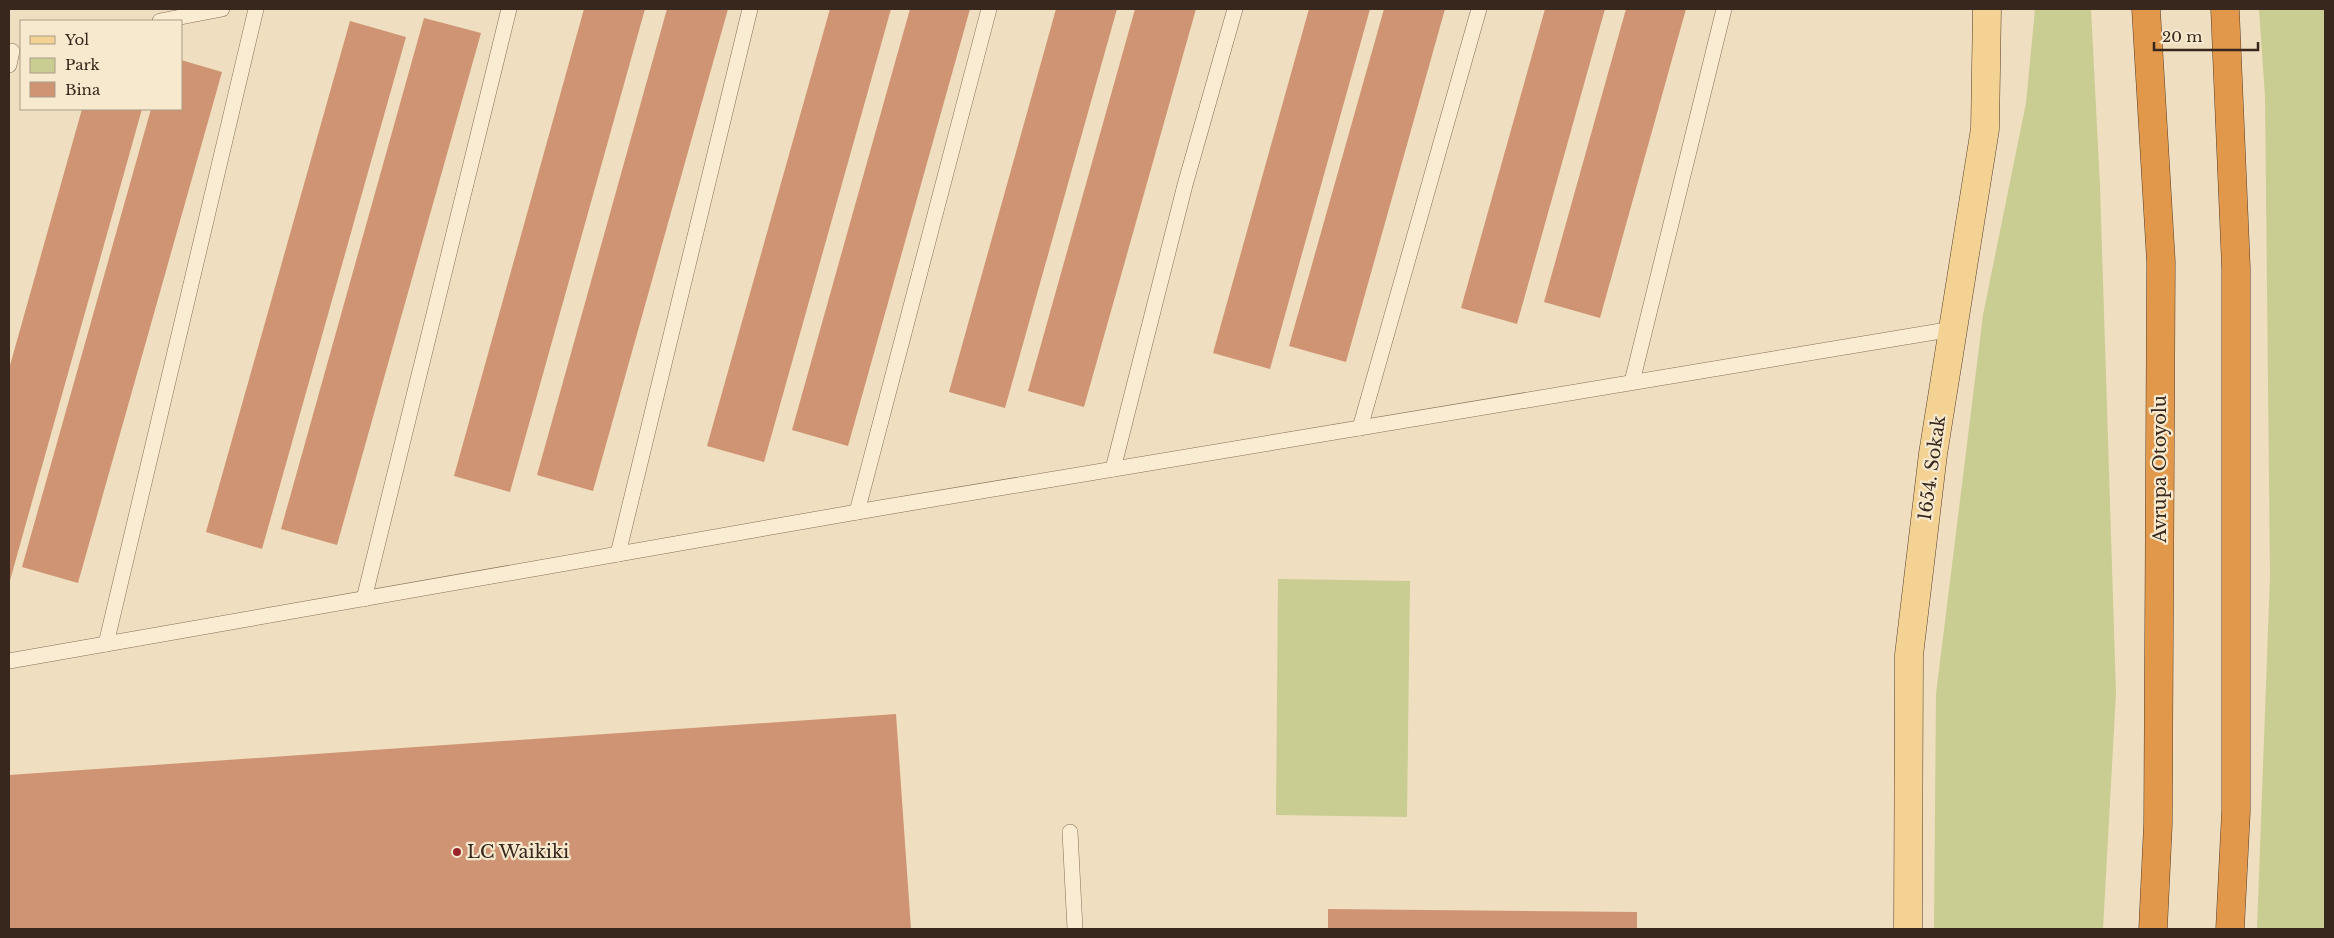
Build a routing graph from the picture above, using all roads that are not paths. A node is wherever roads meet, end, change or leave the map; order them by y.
1 (222, 9) edge
2 (256, 9) edge
3 (509, 9) edge
4 (750, 9) edge
5 (990, 9) edge
6 (1235, 9) edge
7 (1479, 9) edge
8 (1724, 9) edge
9 (1987, 9) edge
10 (2146, 9) edge
11 (2225, 9) edge
12 (165, 20) edge
13 (1953, 329) junction
14 (1632, 382) junction
15 (1360, 428) junction
16 (1113, 469) junction
17 (857, 512) junction
18 (618, 554) junction
19 (364, 599) junction
20 (106, 644) junction
21 (9, 661) edge
22 (1070, 832) dead end
23 (1075, 929) edge
24 (1908, 929) edge
25 (2154, 929) edge
26 (2230, 929) edge

1 - 12 lane
2 - 20 lane
3 - 19 lane
4 - 18 lane
5 - 17 lane
6 - 16 lane
7 - 15 lane
8 - 14 lane
9 - 13 main road, 1654. Sokak
10 - 25 highway, Avrupa Otoyolu
11 - 26 highway
13 - 14 lane
13 - 24 main road, 1654. Sokak
14 - 15 lane
15 - 16 lane
16 - 17 lane
17 - 18 lane
18 - 19 lane
19 - 20 lane
20 - 21 lane
22 - 23 lane

